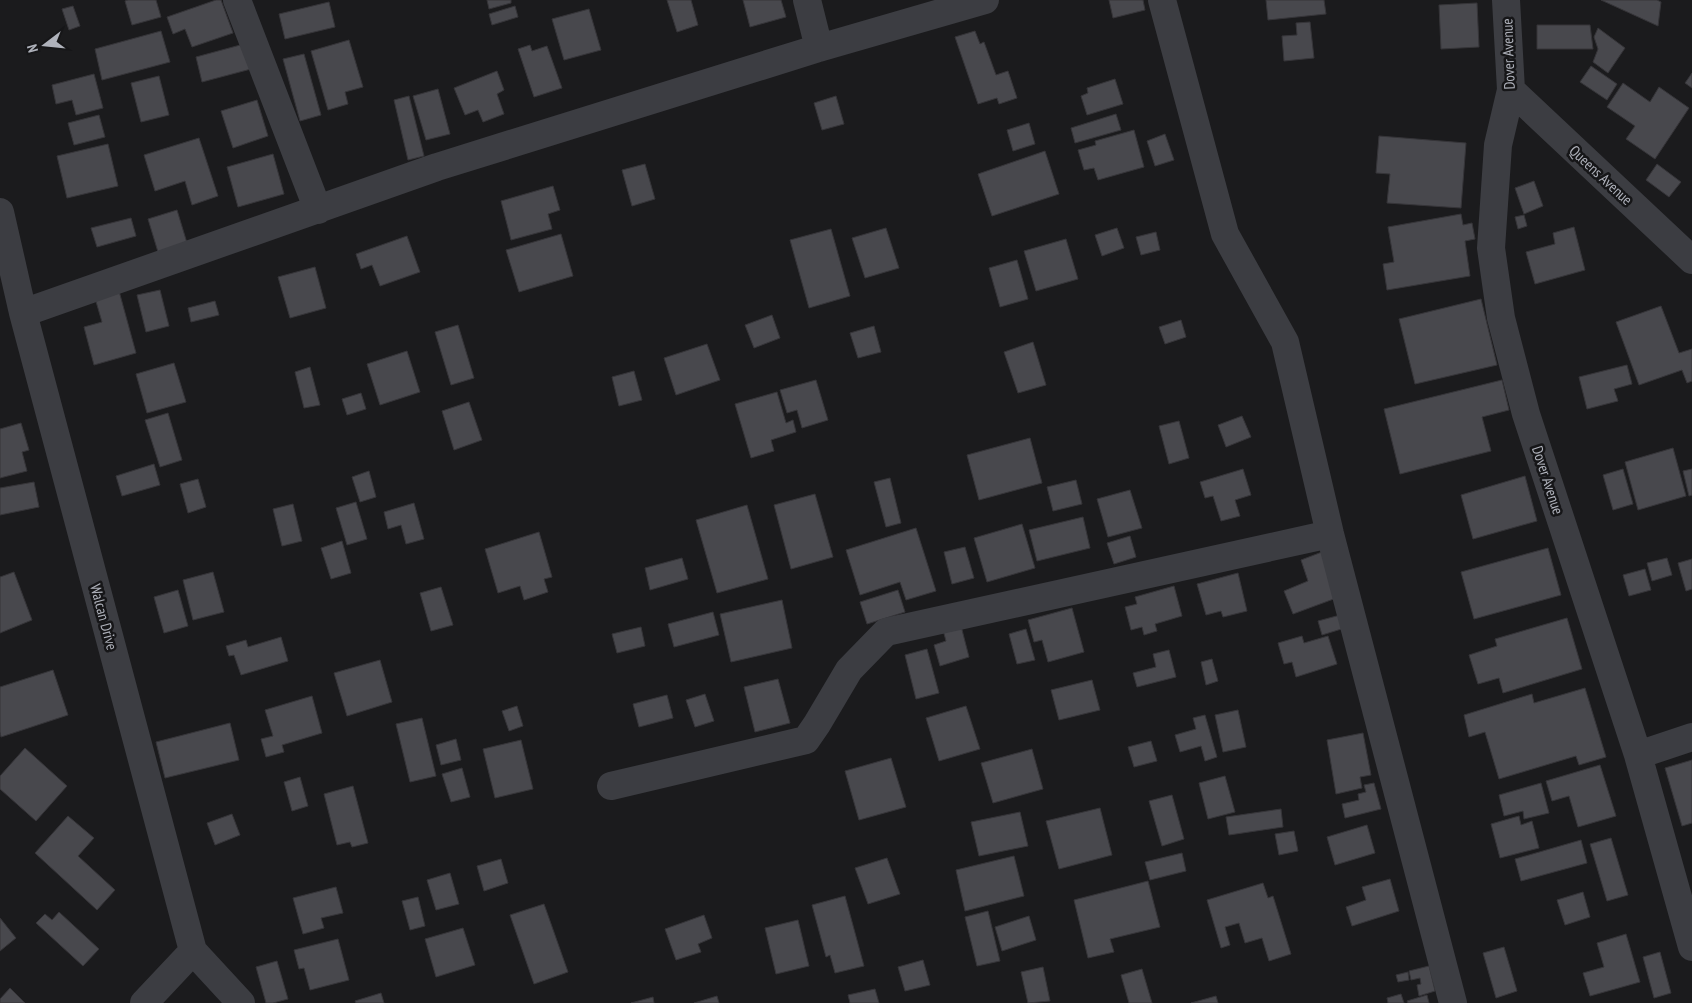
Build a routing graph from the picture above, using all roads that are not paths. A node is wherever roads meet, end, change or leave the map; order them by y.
1 (237, 0) edge
2 (807, 0) edge
3 (985, 0) edge
4 (1162, 0) edge
5 (1506, 0) edge
6 (819, 48) junction
7 (1511, 90) junction
8 (318, 210) junction
9 (0, 212) edge
10 (1692, 260) edge
11 (22, 313) junction
12 (1330, 534) junction
13 (1692, 737) edge
14 (1638, 755) junction
15 (611, 786) dead end
16 (1692, 947) edge
17 (193, 951) junction
18 (144, 1003) edge
19 (241, 1003) edge
20 (1453, 1003) edge

1 - 8 street
2 - 6 street
3 - 6 street
4 - 12 street
5 - 7 street, Dover Avenue
6 - 8 street
7 - 10 street, Queens Avenue
7 - 14 street, Dover Avenue
8 - 11 street
9 - 11 street, Walcan Drive
11 - 17 street, Walcan Drive
12 - 15 street
12 - 20 street
13 - 14 street
14 - 16 street, Dover Avenue
17 - 18 street
17 - 19 street

